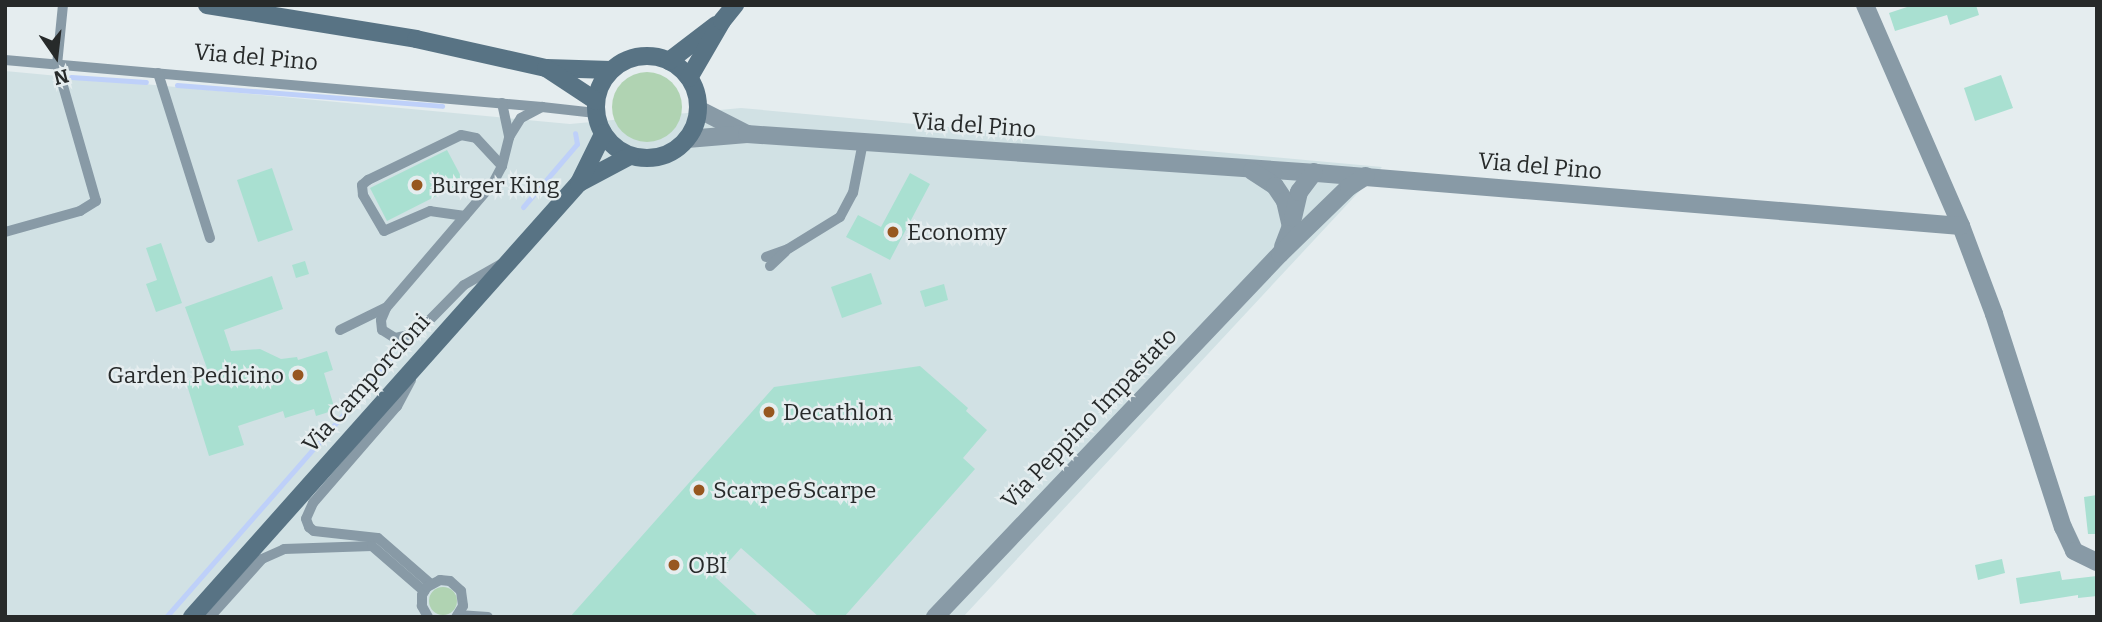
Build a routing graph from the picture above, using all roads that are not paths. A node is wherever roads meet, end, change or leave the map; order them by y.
1 (63, 5) edge
2 (207, 5) edge
3 (735, 5) edge
4 (1865, 5) edge
5 (722, 21) junction
6 (5, 60) edge
7 (669, 61) junction
8 (58, 65) junction
9 (546, 68) junction
10 (611, 70) junction
11 (158, 73) junction
12 (689, 78) junction
13 (502, 103) junction
14 (542, 107) junction
15 (596, 107) junction
16 (698, 109) junction
17 (603, 134) junction
18 (747, 134) junction
19 (509, 137) junction
20 (687, 139) junction
21 (863, 142) junction
22 (630, 156) junction
23 (502, 166) junction
24 (1249, 169) junction
25 (1316, 172) junction
26 (1366, 176) junction
27 (579, 183) junction
28 (1328, 206) junction
29 (466, 216) junction
30 (1291, 226) junction
31 (1961, 226) junction
32 (5, 232) edge
33 (210, 238) dead end
34 (1279, 254) junction
35 (510, 258) junction
36 (768, 262) dead end
37 (386, 308) junction
38 (340, 330) dead end
39 (426, 352) junction
40 (2097, 562) edge
41 (427, 587) junction
42 (457, 616) edge
43 (192, 617) edge
44 (210, 617) edge
45 (428, 617) edge
46 (488, 617) edge
47 (935, 617) edge

1 - 8 lane
2 - 9 main road
3 - 5 main road
4 - 31 street
5 - 7 main road
5 - 12 main road
6 - 8 lane, Via del Pino
7 - 10 main road
7 - 12 main road
8 - 11 lane, Via del Pino
8 - 32 lane
9 - 10 main road
9 - 15 main road
10 - 15 main road
11 - 13 lane, Via del Pino
11 - 33 lane
12 - 16 main road
13 - 14 lane, Via del Pino
13 - 19 lane
14 - 15 lane, Via del Pino
14 - 19 lane
15 - 17 main road
16 - 18 street, Via del Pino
16 - 20 main road
17 - 22 main road
17 - 27 main road
18 - 20 street, Via del Pino
18 - 21 street, Via del Pino
19 - 23 lane
20 - 22 main road
21 - 24 street, Via del Pino
21 - 36 lane
22 - 27 main road
23 - 29 lane
23 - 29 lane
24 - 25 street, Via del Pino
24 - 30 street
25 - 26 street, Via del Pino
25 - 28 street
25 - 30 street
26 - 28 street, Via Peppino Impastato
26 - 31 street, Via del Pino
27 - 35 main road, Via Camporcioni
28 - 34 street, Via Peppino Impastato
29 - 37 lane
30 - 34 street
31 - 40 street
34 - 47 street, Via Peppino Impastato
35 - 37 lane
35 - 39 main road, Via Camporcioni
37 - 38 lane
39 - 41 lane
39 - 43 main road, Via Camporcioni
41 - 42 lane
41 - 44 lane
41 - 45 lane
42 - 46 lane

